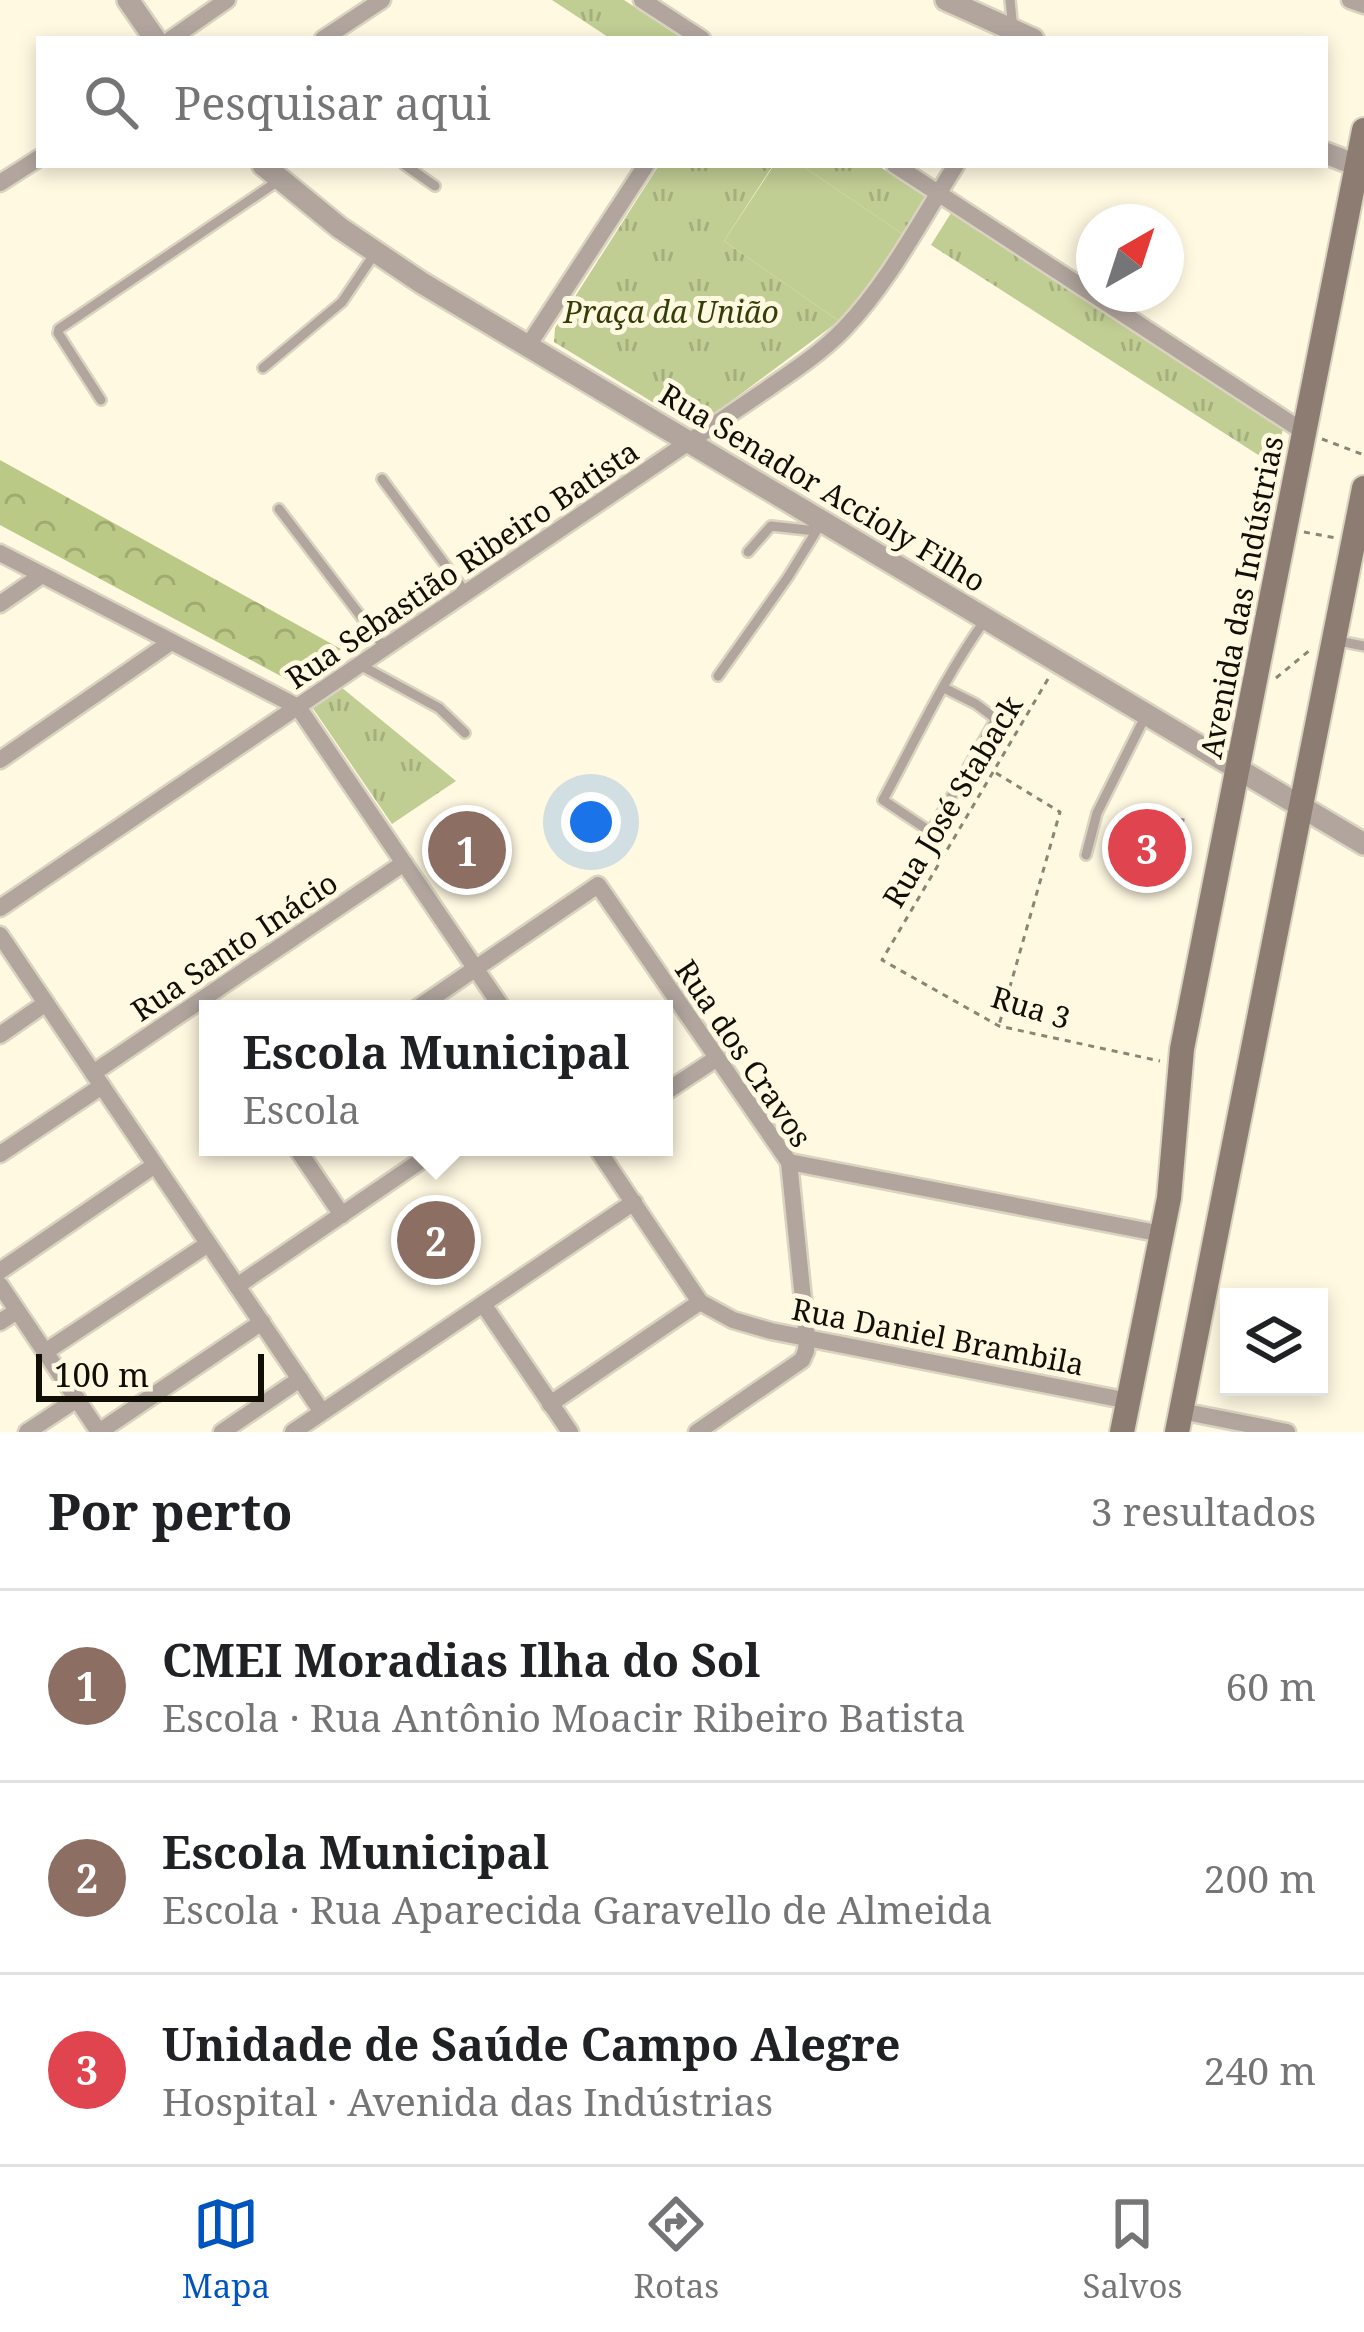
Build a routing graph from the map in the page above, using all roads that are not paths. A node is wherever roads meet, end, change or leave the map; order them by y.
1 (128, 0) edge
2 (227, 0) edge
3 (382, 0) edge
4 (642, 0) edge
5 (946, 0) edge
6 (1010, 0) edge
7 (1350, 0) edge
8 (1364, 5) edge
9 (1023, 35) edge
10 (152, 36) edge
11 (175, 36) edge
12 (333, 36) edge
13 (697, 36) edge
14 (1364, 130) edge
15 (1328, 154) edge
16 (36, 160) edge
17 (1360, 166) edge
18 (409, 168) edge
19 (644, 168) edge
20 (900, 168) edge
21 (954, 168) edge
22 (272, 173) edge
23 (0, 183) edge
24 (435, 186) dead end
25 (938, 193) junction
26 (375, 253) junction
27 (528, 346) junction
28 (263, 368) dead end
29 (101, 400) dead end
30 (1304, 432) junction
31 (689, 442) junction
32 (382, 479) dead end
33 (1364, 488) edge
34 (279, 509) dead end
35 (819, 526) junction
36 (1358, 533) edge
37 (748, 552) dead end
38 (0, 553) edge
39 (42, 574) junction
40 (466, 593) junction
41 (0, 604) edge
42 (986, 619) junction
43 (1335, 635) junction
44 (171, 641) junction
45 (1364, 646) edge
46 (385, 648) junction
47 (360, 665) junction
48 (718, 676) dead end
49 (944, 688) junction
50 (298, 707) junction
51 (1147, 715) junction
52 (464, 733) dead end
53 (0, 760) edge
54 (1237, 769) junction
55 (1300, 807) junction
56 (1364, 844) edge
57 (1087, 855) dead end
58 (404, 863) junction
59 (0, 908) edge
60 (0, 935) edge
61 (476, 969) junction
62 (217, 1000) edge
63 (430, 1000) edge
64 (496, 1000) edge
65 (46, 1003) junction
66 (199, 1013) edge
67 (0, 1035) edge
68 (717, 1058) junction
69 (98, 1079) junction
70 (673, 1088) edge
71 (0, 1154) edge
72 (302, 1156) edge
73 (428, 1156) edge
74 (602, 1156) edge
75 (788, 1162) junction
76 (155, 1165) junction
77 (634, 1202) junction
78 (342, 1215) junction
79 (1162, 1234) junction
80 (208, 1244) junction
81 (0, 1271) edge
82 (0, 1285) edge
83 (237, 1286) junction
84 (700, 1302) junction
85 (483, 1304) junction
86 (17, 1311) junction
87 (0, 1322) edge
88 (262, 1322) junction
89 (807, 1338) junction
90 (45, 1352) junction
91 (300, 1379) junction
92 (77, 1399) junction
93 (1129, 1401) junction
94 (550, 1403) junction
95 (322, 1412) junction
96 (1179, 1422) edge
97 (300, 1430) edge
98 (27, 1432) edge
99 (99, 1432) edge
100 (222, 1432) edge
101 (570, 1432) edge
102 (697, 1432) edge
103 (1123, 1432) edge
104 (1287, 1432) edge

1 - 10 street
2 - 11 street
3 - 12 street
4 - 13 street
5 - 9 street
6 - 9 lane
7 - 8 street
14 - 17 main road, Avenida das Indústrias
15 - 17 street
16 - 23 street
17 - 30 main road, Avenida das Indústrias
18 - 24 lane
19 - 27 street
20 - 25 street
21 - 25 street, Rua Sebastião Ribeiro Batista
22 - 26 street, Rua Senador Accioly Filho
22 - 29 lane
25 - 30 street
25 - 31 street, Rua Sebastião Ribeiro Batista
26 - 27 street, Rua Senador Accioly Filho
26 - 28 lane
27 - 31 street, Rua Senador Accioly Filho
30 - 54 main road, Avenida das Indústrias
31 - 35 street, Rua Senador Accioly Filho
31 - 40 street, Rua Sebastião Ribeiro Batista
32 - 40 lane
33 - 36 main road
34 - 46 lane
35 - 37 lane
35 - 42 street, Rua Senador Accioly Filho
35 - 48 lane
36 - 43 main road
38 - 39 street
39 - 41 street
39 - 44 street
40 - 46 street, Rua Sebastião Ribeiro Batista
42 - 49 lane
42 - 51 street, Rua Senador Accioly Filho
43 - 45 lane
43 - 55 main road
44 - 50 street
44 - 53 street
46 - 47 street, Rua Sebastião Ribeiro Batista
47 - 50 street, Rua Sebastião Ribeiro Batista
47 - 52 lane
49 - 49 lane
50 - 58 street
50 - 59 street, Rua Sebastião Ribeiro Batista
51 - 54 street, Rua Senador Accioly Filho
51 - 57 lane
54 - 55 street, Rua Senador Accioly Filho
54 - 79 main road, Avenida das Indústrias
55 - 56 street, Rua Senador Accioly Filho
55 - 96 main road
58 - 61 street
58 - 62 street, Rua Santo Inácio
60 - 65 street
61 - 63 street
61 - 64 street
61 - 68 street, Rua dos Cravos
65 - 67 street
65 - 69 street
66 - 69 street, Rua Santo Inácio
68 - 70 street
68 - 75 street, Rua dos Cravos
69 - 71 street, Rua Santo Inácio
69 - 76 street
72 - 78 street
73 - 78 street
74 - 77 street
75 - 79 street
75 - 89 street, Rua dos Cravos
76 - 80 street
76 - 81 street
77 - 84 street
77 - 85 street
78 - 83 street
79 - 93 main road, Avenida das Indústrias
80 - 83 street
80 - 90 street
82 - 86 street
83 - 88 street
84 - 89 street, Rua Daniel Brambila
84 - 94 street
85 - 94 street
85 - 95 street
86 - 87 street
86 - 90 street
88 - 91 street
88 - 99 street
89 - 93 street, Rua Daniel Brambila
89 - 102 street
90 - 92 street
91 - 95 street
91 - 100 street
92 - 98 street
92 - 99 street
93 - 103 main road, Avenida das Indústrias
94 - 101 street
95 - 97 street
96 - 104 street

